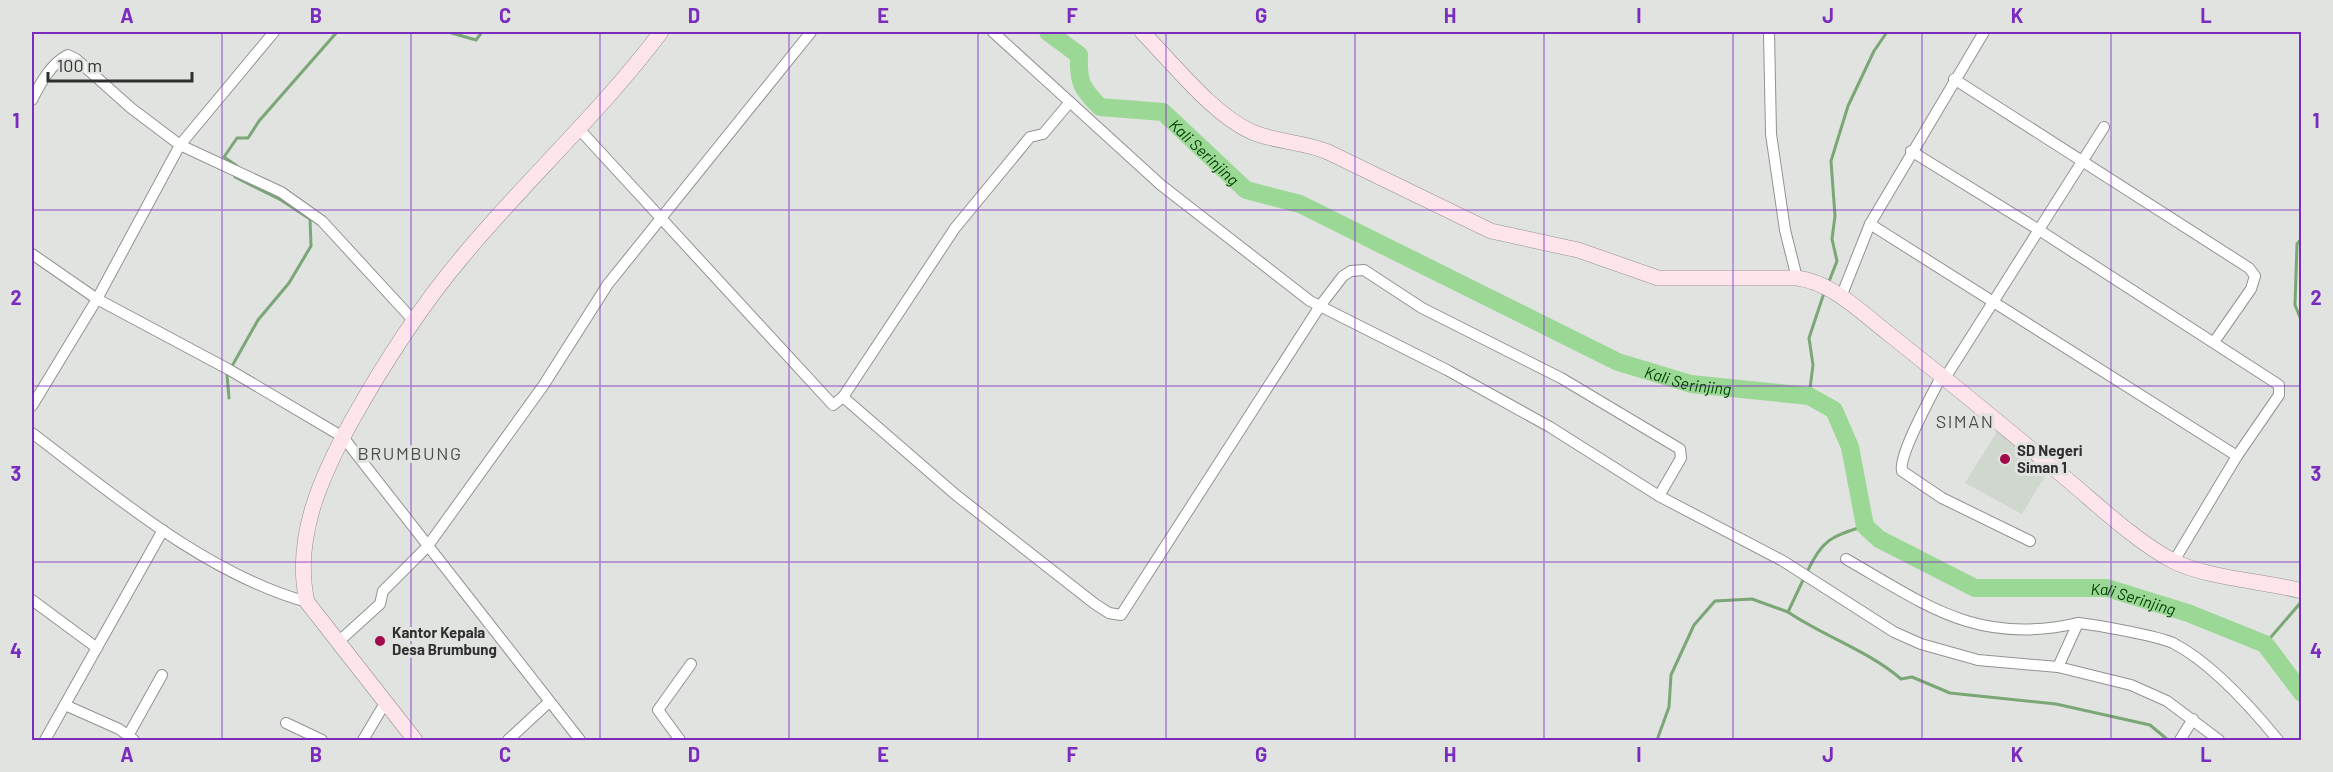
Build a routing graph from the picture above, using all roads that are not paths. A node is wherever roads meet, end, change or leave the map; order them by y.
1 (274, 32) edge
2 (662, 32) edge
3 (811, 32) edge
4 (993, 32) edge
5 (1142, 32) edge
6 (1770, 32) edge
7 (1984, 32) edge
8 (1954, 78) junction
9 (32, 100) edge
10 (1070, 102) junction
11 (2104, 127) dead end
12 (579, 129) junction
13 (180, 145) junction
14 (1911, 151) junction
15 (2085, 160) junction
16 (662, 219) junction
17 (1870, 224) junction
18 (2039, 230) junction
19 (32, 254) edge
20 (1797, 278) junction
21 (1838, 295) junction
22 (98, 299) junction
23 (1993, 303) junction
24 (1320, 306) junction
25 (413, 320) junction
26 (2214, 342) junction
27 (1944, 377) junction
28 (843, 397) junction
29 (32, 406) edge
30 (32, 433) edge
31 (343, 437) junction
32 (2237, 456) junction
33 (1659, 496) junction
34 (163, 530) junction
35 (2030, 541) dead end
36 (427, 547) junction
37 (1846, 559) dead end
38 (2174, 561) junction
39 (2296, 590) edge
40 (32, 600) edge
41 (306, 602) junction
42 (2078, 623) junction
43 (337, 643) junction
44 (97, 648) junction
45 (690, 664) dead end
46 (2058, 667) junction
47 (162, 675) dead end
48 (549, 702) junction
49 (385, 703) junction
50 (65, 705) junction
51 (2193, 719) junction
52 (286, 723) dead end
53 (131, 737) edge
54 (45, 741) edge
55 (322, 741) edge
56 (363, 741) edge
57 (415, 741) edge
58 (508, 741) edge
59 (580, 741) edge
60 (681, 741) edge
61 (2180, 741) edge
62 (2219, 741) edge
63 (2278, 741) edge

1 - 13 street
2 - 12 main road
3 - 16 street
4 - 10 street
5 - 20 main road
6 - 20 street
7 - 8 street
8 - 14 street
8 - 15 street
9 - 13 street
10 - 24 street
10 - 28 street
11 - 15 street
12 - 16 street
12 - 25 main road
13 - 22 street
13 - 25 street
14 - 17 street
14 - 18 street
15 - 18 street
15 - 26 street
16 - 28 street
16 - 36 street
17 - 21 street
17 - 23 street
18 - 23 street
18 - 26 street
19 - 22 street
20 - 21 main road
21 - 27 main road
22 - 29 street
22 - 31 street
23 - 27 street
23 - 32 street
24 - 28 street
24 - 33 street
24 - 33 street
25 - 31 main road
26 - 32 street
27 - 35 street
27 - 38 main road
30 - 34 street
31 - 36 street
31 - 41 main road
32 - 38 street
33 - 46 street
34 - 41 street
34 - 44 street
36 - 43 street
36 - 48 street
37 - 42 street
38 - 39 main road
40 - 44 street
41 - 43 main road
42 - 46 street
42 - 63 street
43 - 49 main road
44 - 50 street
45 - 60 street
46 - 51 street
47 - 53 street
48 - 58 street
48 - 59 street
49 - 56 street
49 - 57 main road
50 - 53 street
50 - 54 street
51 - 61 street
51 - 62 street
52 - 55 street

